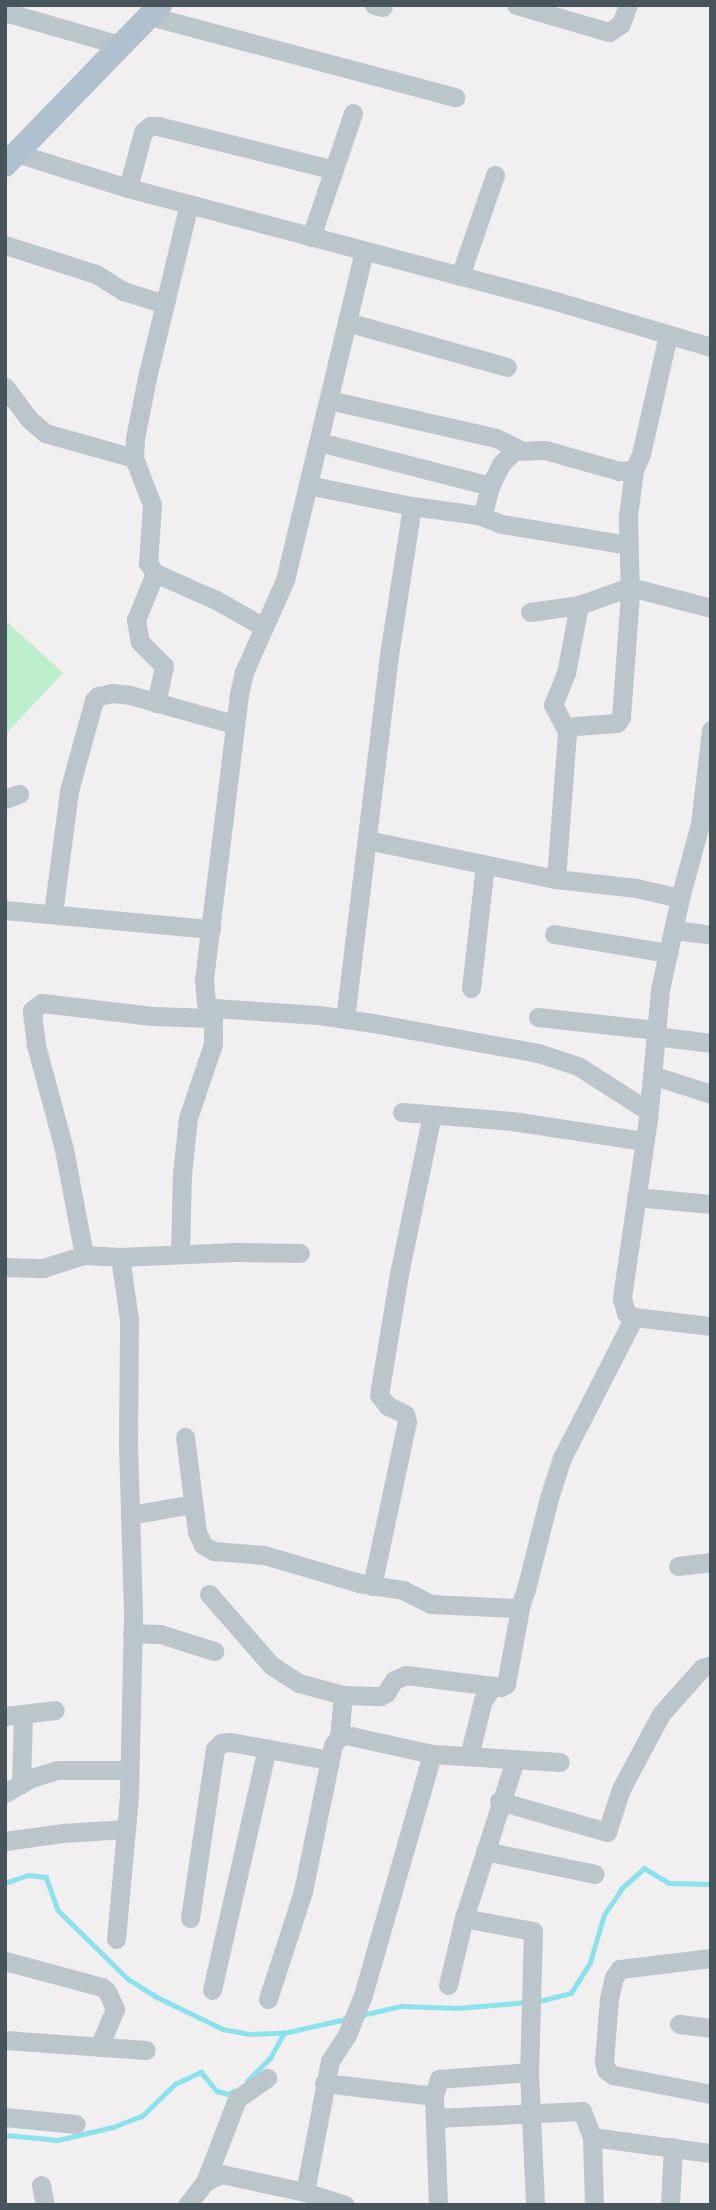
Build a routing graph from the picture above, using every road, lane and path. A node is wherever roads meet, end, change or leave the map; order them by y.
1 (516, 5) edge
2 (628, 5) edge
3 (155, 10) edge
4 (562, 11) edge
5 (5, 12) edge
6 (120, 45) junction
7 (455, 97) dead end
8 (353, 113) dead end
9 (11, 159) edge
10 (334, 170) junction
11 (495, 176) dead end
12 (128, 188) junction
13 (189, 204) junction
14 (311, 237) junction
15 (5, 245) edge
16 (364, 251) junction
17 (460, 276) junction
18 (165, 304) junction
19 (347, 322) junction
20 (668, 335) junction
21 (711, 347) edge
22 (506, 367) dead end
23 (5, 387) edge
24 (330, 400) junction
25 (319, 442) junction
26 (521, 450) junction
27 (134, 458) junction
28 (634, 470) junction
29 (308, 485) junction
30 (490, 486) junction
31 (412, 506) junction
32 (478, 515) junction
33 (627, 545) junction
34 (155, 573) junction
35 (630, 587) junction
36 (708, 601) edge
37 (579, 605) junction
38 (530, 612) dead end
39 (264, 627) junction
40 (156, 703) junction
41 (234, 724) junction
42 (711, 730) edge
43 (567, 731) junction
44 (709, 768) edge
45 (367, 840) junction
46 (485, 865) junction
47 (556, 879) junction
48 (680, 898) junction
49 (5, 910) edge
50 (53, 913) junction
51 (211, 929) junction
52 (673, 930) junction
53 (554, 934) dead end
54 (711, 935) edge
55 (668, 953) junction
56 (471, 988) dead end
57 (213, 1013) junction
58 (538, 1017) dead end
59 (345, 1019) junction
60 (656, 1033) junction
61 (711, 1043) edge
62 (652, 1075) junction
63 (711, 1094) edge
64 (648, 1111) junction
65 (402, 1112) dead end
66 (432, 1115) junction
67 (644, 1141) junction
68 (636, 1197) junction
69 (711, 1204) edge
70 (300, 1253) dead end
71 (180, 1254) junction
72 (84, 1255) junction
73 (120, 1257) junction
74 (5, 1267) edge
75 (634, 1317) junction
76 (711, 1326) edge
77 (185, 1437) dead end
78 (193, 1504) junction
79 (130, 1515) junction
80 (711, 1562) edge
81 (678, 1566) dead end
82 (372, 1586) junction
83 (209, 1594) dead end
84 (521, 1603) junction
85 (132, 1633) junction
86 (214, 1651) dead end
87 (711, 1665) edge
88 (492, 1688) junction
89 (343, 1695) junction
90 (55, 1710) dead end
91 (14, 1715) edge
92 (339, 1737) junction
93 (267, 1748) junction
94 (432, 1754) junction
95 (469, 1756) junction
96 (329, 1760) junction
97 (515, 1760) junction
98 (560, 1762) dead end
99 (129, 1770) junction
100 (13, 1788) edge
101 (499, 1801) junction
102 (126, 1829) junction
103 (5, 1841) edge
104 (485, 1851) junction
105 (595, 1874) dead end
106 (190, 1918) dead end
107 (464, 1918) junction
108 (116, 1939) dead end
109 (711, 1958) edge
110 (5, 1961) edge
111 (448, 1984) dead end
112 (212, 1990) dead end
113 (268, 1999) dead end
114 (679, 2024) dead end
115 (711, 2028) edge
116 (5, 2040) edge
117 (99, 2047) junction
118 (146, 2050) dead end
119 (529, 2072) junction
120 (267, 2078) dead end
121 (324, 2083) junction
122 (711, 2094) edge
123 (434, 2096) junction
124 (532, 2114) junction
125 (5, 2117) edge
126 (435, 2118) junction
127 (76, 2124) dead end
128 (592, 2137) junction
129 (673, 2147) junction
130 (711, 2153) edge
131 (205, 2182) junction
132 (41, 2185) dead end
133 (296, 2195) edge
134 (45, 2205) edge
135 (187, 2205) edge
136 (345, 2205) edge
137 (438, 2205) edge
138 (534, 2205) edge
139 (593, 2205) edge
140 (670, 2205) edge

1 - 4 street
2 - 4 street
3 - 6 main road
3 - 7 street
5 - 6 street
6 - 9 main road
8 - 10 street
9 - 12 street
10 - 12 street
10 - 14 street
11 - 17 street
12 - 13 street
13 - 14 street
13 - 18 street
14 - 16 street
15 - 18 street
16 - 17 street
16 - 19 street
17 - 20 street
18 - 27 street
19 - 22 street
19 - 24 street
20 - 21 street
20 - 28 street
23 - 27 street
24 - 25 street
24 - 26 street
25 - 29 street
25 - 30 street
26 - 28 street
26 - 30 street
27 - 34 street
28 - 33 street
29 - 31 street
29 - 39 street
30 - 32 street
31 - 32 street
31 - 45 street
32 - 33 street
33 - 35 street
34 - 39 street
34 - 40 street
35 - 36 street
35 - 37 street
35 - 43 street
37 - 38 street
37 - 43 street
39 - 41 street
40 - 41 street
40 - 50 street
41 - 51 street
42 - 44 street
43 - 47 street
44 - 48 street
45 - 46 street
45 - 59 street
46 - 47 street
46 - 56 street
47 - 48 street
48 - 52 street
49 - 50 street
50 - 51 street
51 - 57 street
52 - 54 street
52 - 55 street
53 - 55 street
55 - 60 street
57 - 59 street
57 - 71 street
57 - 72 street
58 - 60 street
59 - 64 street
60 - 61 street
60 - 62 street
62 - 63 street
62 - 64 street
64 - 67 street
65 - 66 street
66 - 67 street
66 - 82 street
67 - 68 street
68 - 69 street
68 - 75 street
70 - 71 street
71 - 73 street
72 - 73 street
72 - 74 street
73 - 79 street
75 - 76 street
75 - 84 street
77 - 78 street
78 - 79 street
78 - 82 street
79 - 85 street
80 - 81 street
82 - 84 street
83 - 89 street
84 - 88 street
85 - 86 street
85 - 99 street
87 - 101 street
88 - 89 street
88 - 95 street
89 - 92 street
90 - 91 street
91 - 100 street
92 - 94 street
92 - 96 street
93 - 96 street
93 - 106 street
93 - 112 street
94 - 95 street
94 - 121 street
95 - 97 street
96 - 113 street
97 - 98 street
97 - 101 street
99 - 100 street
99 - 102 street
101 - 104 street
102 - 103 street
102 - 108 street
104 - 105 street
104 - 107 street
107 - 111 street
107 - 119 street
109 - 122 street
110 - 117 street
114 - 115 street
116 - 117 street
117 - 118 street
119 - 123 street
119 - 124 street
120 - 131 street
121 - 123 street
121 - 133 street
123 - 126 street
124 - 126 street
124 - 128 street
124 - 138 street
125 - 127 street
126 - 137 street
128 - 129 street
128 - 139 street
129 - 130 street
129 - 140 street
131 - 133 street
131 - 135 street
132 - 134 street
133 - 136 street

